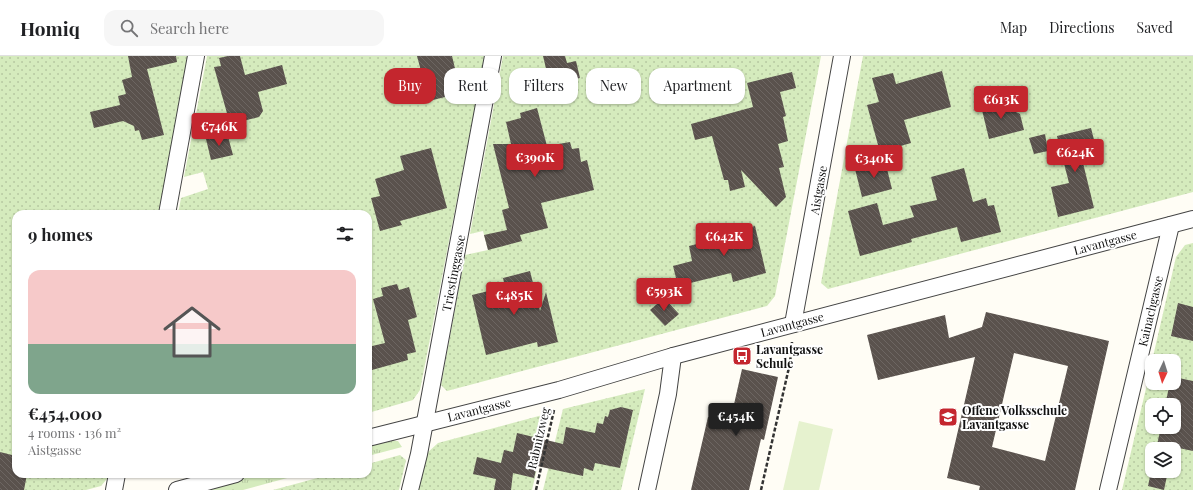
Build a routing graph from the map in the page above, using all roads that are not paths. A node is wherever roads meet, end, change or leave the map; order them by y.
1 (196, 56) edge
2 (493, 56) edge
3 (842, 56) edge
4 (167, 210) edge
5 (1193, 219) edge
6 (1171, 225) junction
7 (793, 324) junction
8 (673, 356) junction
9 (425, 423) junction
10 (372, 437) edge
11 (116, 478) edge
12 (221, 478) edge
13 (114, 490) edge
14 (177, 490) edge
15 (410, 490) edge
16 (647, 490) edge
17 (1108, 490) edge

1 - 4 street
2 - 9 street, Triestinggasse
3 - 7 street, Aistgasse
5 - 6 street, Lavantgasse
6 - 7 street, Lavantgasse
6 - 17 street, Kainachgasse
7 - 8 street, Lavantgasse
8 - 9 street, Lavantgasse
8 - 16 street
9 - 10 street, Lavantgasse
9 - 15 street, Triestinggasse
11 - 13 street
12 - 14 street

